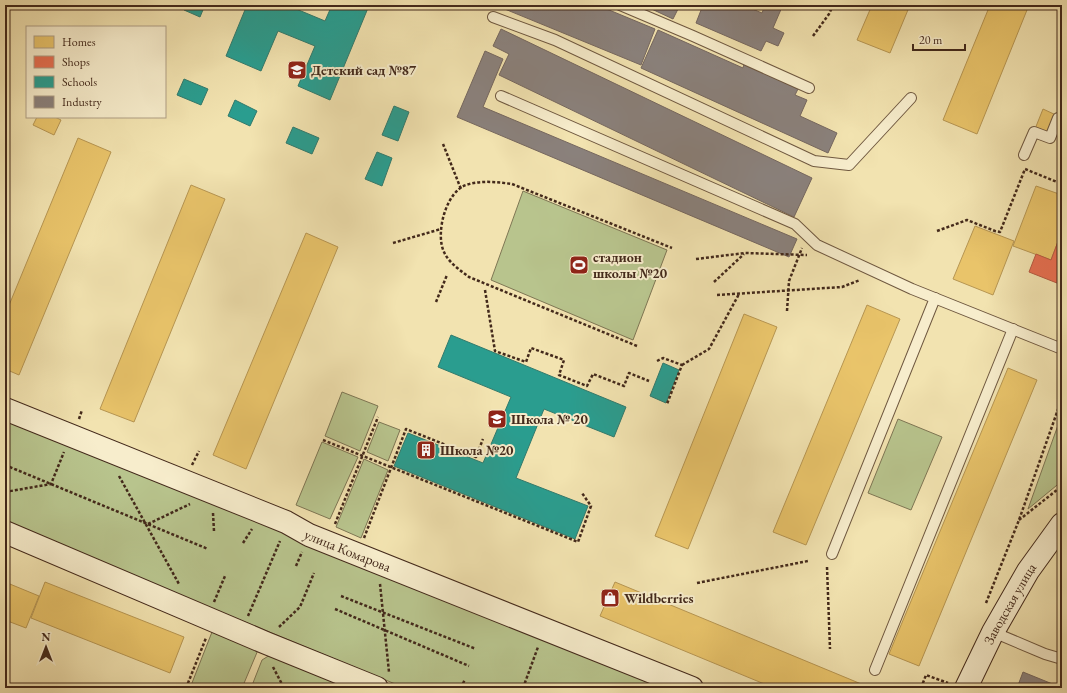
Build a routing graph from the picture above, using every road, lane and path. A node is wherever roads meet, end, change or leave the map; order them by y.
1 (620, 5) edge
2 (832, 5) edge
3 (493, 17) dead end
4 (813, 36) dead end
5 (809, 88) dead end
6 (501, 96) dead end
7 (911, 98) dead end
8 (1062, 120) edge
9 (443, 144) dead end
10 (1024, 155) dead end
11 (1062, 184) edge
12 (461, 189) junction
13 (441, 228) junction
14 (936, 230) dead end
15 (805, 243) dead end
16 (393, 244) dead end
17 (672, 248) dead end
18 (833, 252) junction
19 (745, 253) junction
20 (800, 255) junction
21 (696, 259) dead end
22 (447, 276) dead end
23 (861, 280) dead end
24 (714, 282) dead end
25 (484, 290) dead end
26 (739, 294) junction
27 (716, 295) dead end
28 (935, 298) junction
29 (436, 302) dead end
30 (787, 311) dead end
31 (1013, 329) junction
32 (637, 346) dead end
33 (1062, 348) edge
34 (657, 361) dead end
35 (682, 366) junction
36 (649, 381) dead end
37 (1062, 398) edge
38 (666, 404) dead end
39 (5, 409) edge
40 (378, 417) dead end
41 (483, 439) dead end
42 (323, 440) dead end
43 (67, 445) dead end
44 (199, 450) dead end
45 (363, 456) junction
46 (5, 465) edge
47 (191, 467) dead end
48 (391, 467) junction
49 (117, 473) dead end
50 (51, 484) junction
51 (1062, 486) edge
52 (5, 492) edge
53 (582, 493) dead end
54 (195, 501) dead end
55 (1019, 520) junction
56 (148, 524) junction
57 (1062, 524) edge
58 (334, 527) dead end
59 (5, 532) edge
60 (281, 539) dead end
61 (363, 539) dead end
62 (208, 549) dead end
63 (832, 554) dead end
64 (808, 561) dead end
65 (377, 562) junction
66 (826, 567) dead end
67 (314, 573) dead end
68 (225, 576) dead end
69 (697, 583) dead end
70 (182, 590) dead end
71 (341, 596) dead end
72 (984, 606) dead end
73 (212, 608) dead end
74 (335, 609) dead end
75 (383, 612) junction
76 (245, 622) dead end
77 (278, 627) dead end
78 (545, 628) junction
79 (384, 631) junction
80 (994, 632) junction
81 (208, 633) dead end
82 (476, 649) dead end
83 (830, 649) dead end
84 (1062, 659) edge
85 (469, 666) dead end
86 (875, 670) dead end
87 (465, 679) dead end
88 (383, 682) edge
89 (959, 687) edge
90 (186, 688) edge
91 (461, 688) edge
92 (522, 688) edge
93 (692, 688) edge
94 (921, 688) edge

1 - 5 lane
2 - 4 path
3 - 7 lane
6 - 18 lane
8 - 10 lane
9 - 12 path
11 - 14 path
12 - 13 path
12 - 17 path
13 - 16 path
13 - 32 path
15 - 20 path
18 - 20 path
18 - 28 lane
19 - 20 path
19 - 21 path
19 - 24 path
20 - 30 path
22 - 29 path
23 - 26 path
25 - 36 path
26 - 27 path
26 - 35 path
28 - 31 lane
28 - 63 lane
31 - 33 lane
31 - 86 lane
34 - 35 path
35 - 38 path
37 - 55 path
39 - 65 street, улица Комарова
40 - 45 path
41 - 48 path
42 - 45 path
43 - 50 path
44 - 47 path
45 - 48 path
45 - 58 path
46 - 50 path
48 - 53 path
48 - 61 path
49 - 70 path
50 - 52 path
50 - 56 path
51 - 55 path
54 - 56 path
55 - 72 path
56 - 62 path
57 - 80 street, Заводская улица
59 - 88 street
60 - 76 path
64 - 69 path
65 - 75 path
65 - 78 street, улица Комарова
66 - 83 path
67 - 77 path
68 - 73 path
71 - 75 path
74 - 79 path
75 - 79 path
75 - 82 path
78 - 92 path
78 - 93 street, улица Комарова
79 - 85 path
79 - 88 path
80 - 84 lane
80 - 89 street, Заводская улица
81 - 90 path
87 - 91 path
89 - 94 path

